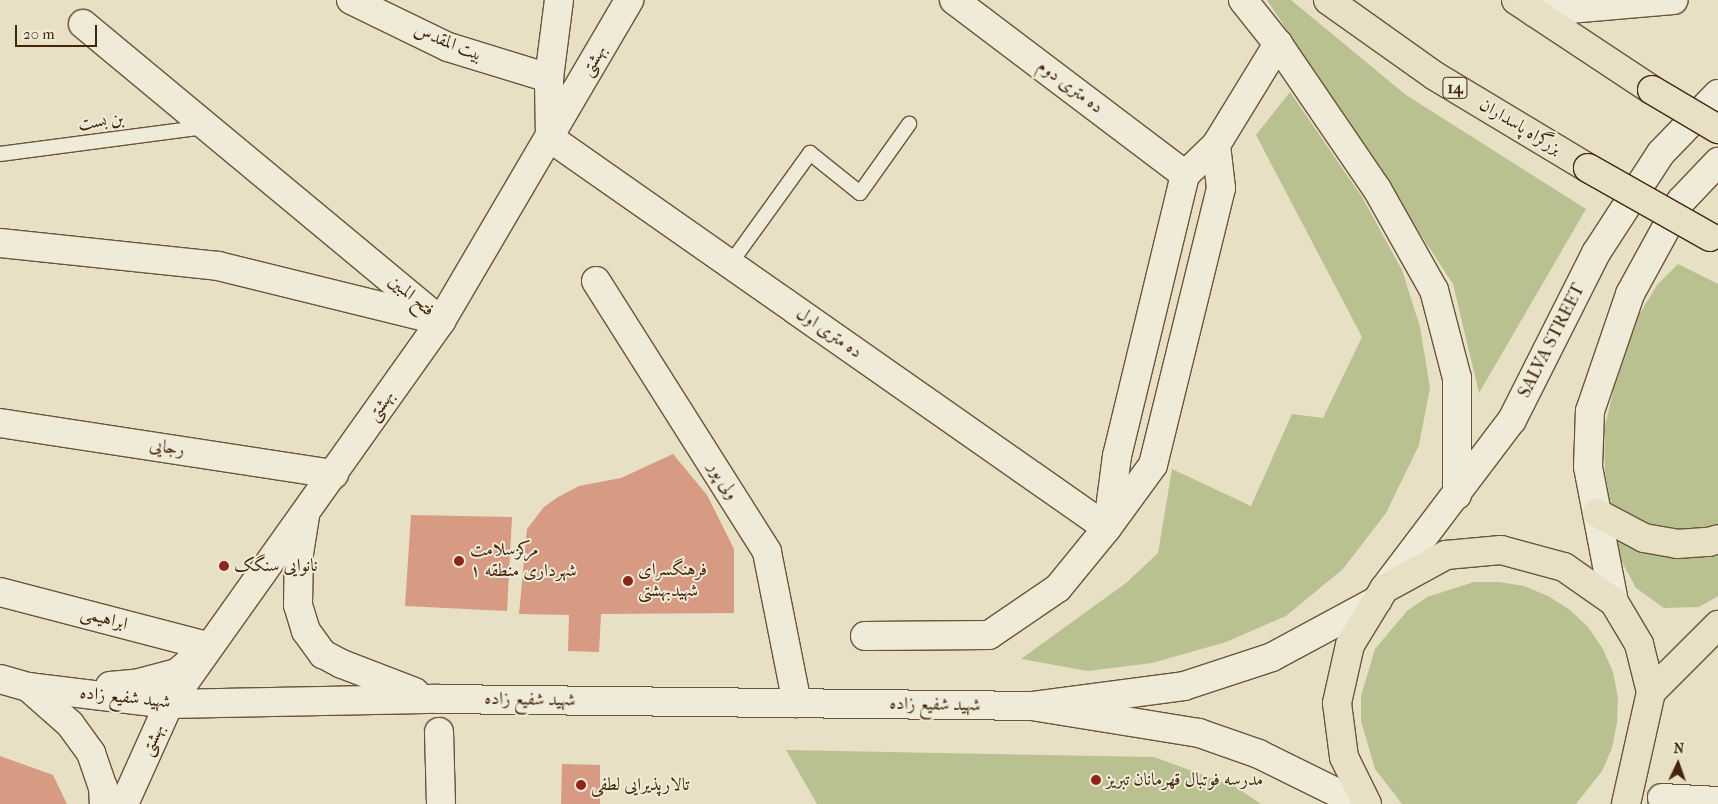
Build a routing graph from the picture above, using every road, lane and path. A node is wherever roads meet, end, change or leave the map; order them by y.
1 (351, 0) edge
2 (559, 0) edge
3 (629, 0) edge
4 (954, 0) edge
5 (1243, 0) edge
6 (1328, 0) edge
7 (1673, 0) edge
8 (1525, 6) edge
9 (83, 24) dead end
10 (1278, 44) junction
11 (549, 78) junction
12 (1718, 94) edge
13 (909, 124) dead end
14 (207, 127) junction
15 (1718, 129) edge
16 (550, 138) junction
17 (1216, 145) junction
18 (0, 154) edge
19 (1718, 162) edge
20 (1185, 175) junction
21 (1714, 239) edge
22 (0, 243) edge
23 (730, 264) junction
24 (596, 281) dead end
25 (441, 321) junction
26 (0, 423) edge
27 (334, 474) junction
28 (1457, 495) junction
29 (306, 511) junction
30 (1597, 513) junction
31 (1107, 528) junction
32 (1718, 539) edge
33 (0, 592) edge
34 (1381, 595) junction
35 (1614, 602) junction
36 (1718, 625) edge
37 (865, 636) dead end
38 (208, 646) junction
39 (0, 678) edge
40 (28, 686) junction
41 (1651, 692) junction
42 (438, 699) junction
43 (797, 703) junction
44 (169, 704) junction
45 (1033, 706) junction
46 (440, 732) dead end
47 (1662, 798) dead end
48 (1718, 801) edge
49 (104, 804) edge
50 (124, 804) edge
51 (441, 804) edge
52 (1360, 804) edge
53 (1367, 804) edge
54 (1626, 804) edge

1 - 11 main road, بیت المقدس
2 - 11 main road
3 - 16 main road, بهشتی
4 - 20 main road, ده متری دوم
5 - 10 main road
6 - 21 highway, بزرگراه پاسداران / 14, bridge
7 - 8 main road
8 - 15 highway, bridge
9 - 14 main road, فتح المبین
10 - 17 main road
10 - 28 main road
11 - 16 main road
12 - 28 main road, SALVA STREET
13 - 23 lane
14 - 18 lane, بن بست
14 - 25 main road, فتح المبین
16 - 23 main road, ده متری اول
16 - 25 main road, بهشتی
17 - 20 main road
17 - 31 main road
19 - 30 main road
20 - 31 main road
22 - 25 main road, فتح المبین
23 - 31 main road, ده متری اول
24 - 43 main road, ولی پور
25 - 27 main road, بهشتی
26 - 27 main road, رجایی
27 - 29 main road, بهشتی
28 - 34 main road, SALVA STREET
29 - 38 main road, بهشتی
29 - 42 main road
30 - 32 highway
30 - 35 main road
31 - 37 main road
33 - 38 main road, ابراهیمی
34 - 35 highway
34 - 45 main road
34 - 53 highway
35 - 41 highway
36 - 41 highway
38 - 40 main road, شهید شفیع زاده
38 - 44 main road, بهشتی
39 - 40 main road, شهید شفیع زاده
40 - 44 main road, شهید شفیع زاده
40 - 49 main road
41 - 54 highway
42 - 43 main road, شهید شفیع زاده
42 - 44 main road, شهید شفیع زاده
43 - 45 main road, شهید شفیع زاده
44 - 50 main road, بهشتی
45 - 52 main road
46 - 51 main road
47 - 48 main road

